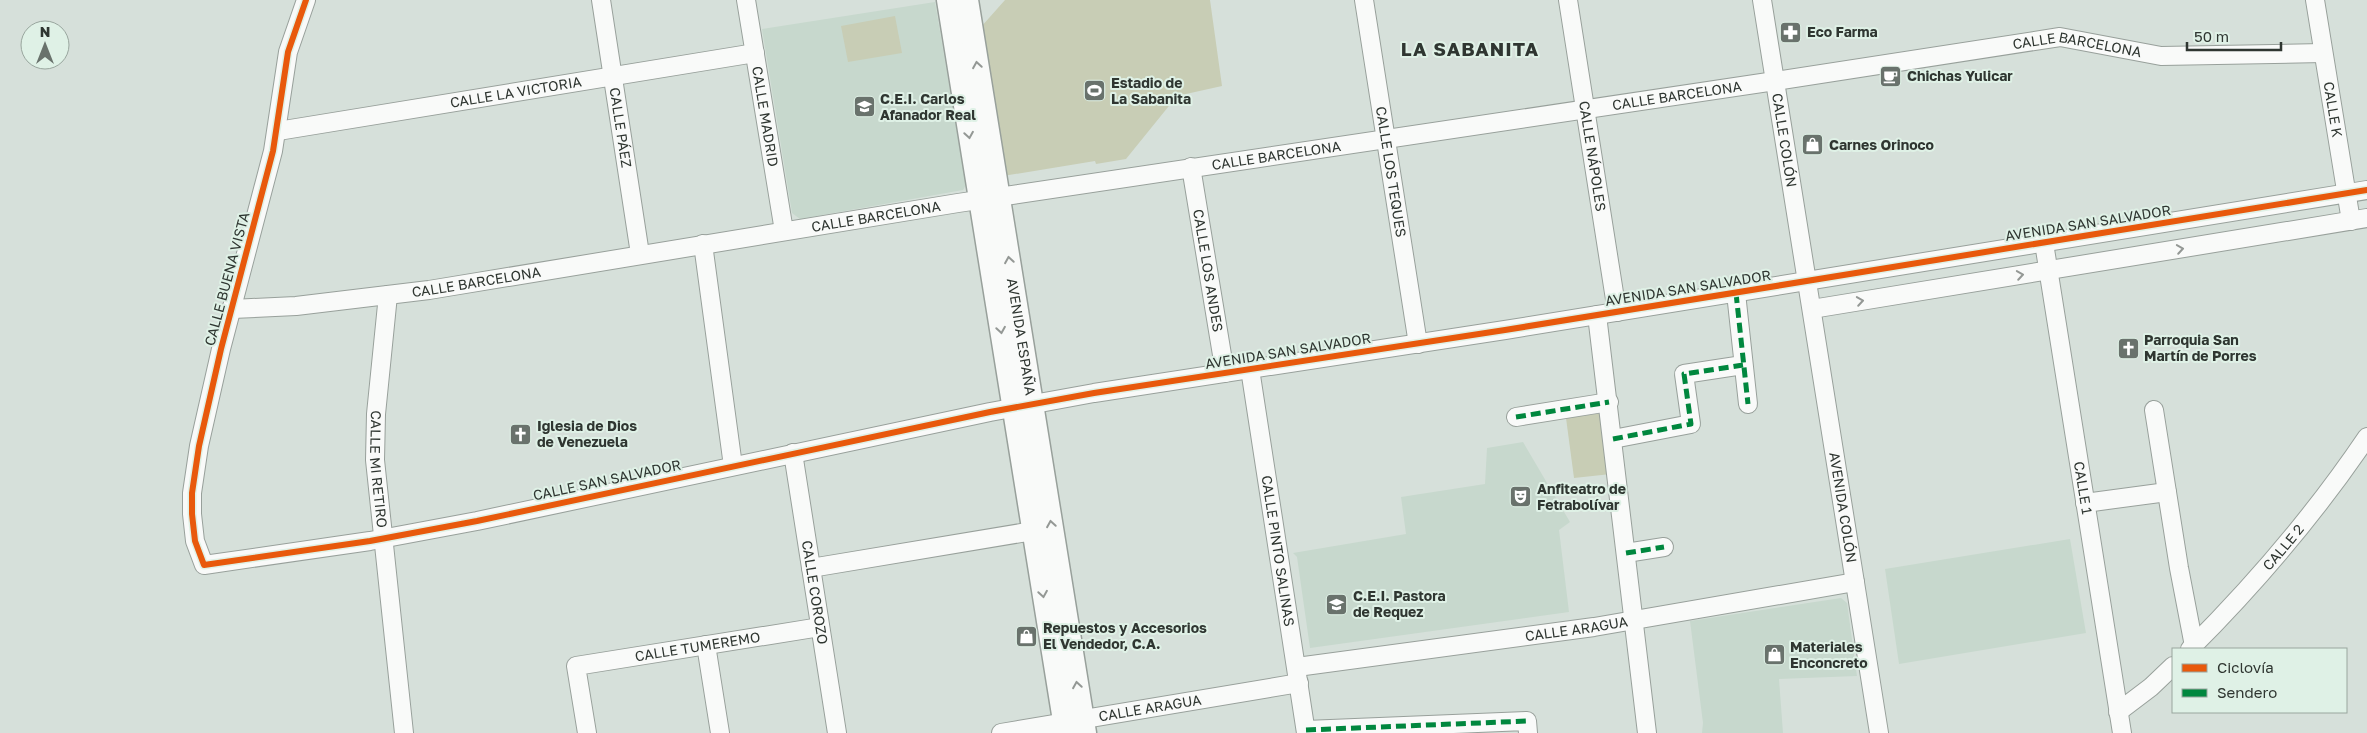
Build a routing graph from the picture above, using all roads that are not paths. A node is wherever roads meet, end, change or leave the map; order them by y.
1 (306, 0) edge
2 (601, 0) edge
3 (746, 0) edge
4 (948, 0) edge
5 (967, 0) edge
6 (1364, 0) edge
7 (1568, 0) edge
8 (1762, 0) edge
9 (2315, 0) edge
10 (755, 53) junction
11 (2323, 53) junction
12 (613, 76) junction
13 (1775, 82) junction
14 (1585, 109) junction
15 (278, 131) junction
16 (1386, 138) junction
17 (1191, 167) junction
18 (2367, 190) edge
19 (2346, 193) junction
20 (989, 198) junction
21 (2359, 220) edge
22 (784, 231) junction
23 (2044, 243) junction
24 (703, 244) junction
25 (640, 254) junction
26 (2048, 270) junction
27 (1807, 281) junction
28 (1736, 293) junction
29 (388, 294) junction
30 (232, 309) junction
31 (1812, 309) junction
32 (1617, 312) junction
33 (1597, 315) junction
34 (1418, 344) junction
35 (1743, 365) junction
36 (1250, 370) junction
37 (1225, 373) junction
38 (1608, 402) junction
39 (1748, 404) dead end
40 (1023, 406) junction
41 (2154, 410) dead end
42 (1516, 417) dead end
43 (2367, 437) edge
44 (1613, 439) junction
45 (793, 453) junction
46 (734, 466) junction
47 (2167, 492) junction
48 (2085, 503) junction
49 (1033, 531) junction
50 (382, 539) junction
51 (1664, 547) dead end
52 (1626, 553) junction
53 (204, 565) joint
54 (811, 568) junction
55 (1855, 582) junction
56 (1634, 620) junction
57 (820, 627) junction
58 (706, 645) junction
59 (2192, 647) edge
60 (2172, 667) edge
61 (1298, 675) junction
62 (2118, 712) junction
63 (1074, 727) edge
64 (1306, 732) edge
65 (404, 733) edge
66 (587, 733) edge
67 (720, 733) edge
68 (837, 733) edge
69 (1001, 733) edge
70 (1528, 733) edge
71 (1647, 733) edge
72 (1879, 733) edge
73 (2122, 733) edge

1 - 15 street, CALLE BUENA VISTA
2 - 12 street, CALLE PÁEZ
3 - 10 street, CALLE MADRID
4 -> 20 main road, AVENIDA ESPAÑA
20 -> 5 main road, AVENIDA ESPAÑA
6 - 16 street, CALLE LOS TEQUES
7 - 14 street, CALLE NÁPOLES
8 - 13 street, CALLE COLÓN
9 - 11 street, CALLE K
10 - 12 street, CALLE LA VICTORIA
10 - 22 street, CALLE MADRID
11 - 13 street, CALLE BARCELONA
11 - 19 street, CALLE K
12 - 15 street, CALLE LA VICTORIA
12 - 25 street, CALLE PÁEZ
13 - 14 street, CALLE BARCELONA
13 - 27 street, CALLE COLÓN
14 - 16 street, CALLE BARCELONA
14 - 32 street, CALLE NÁPOLES
15 - 30 street, CALLE BUENA VISTA
16 - 17 street, CALLE BARCELONA
16 - 34 street, CALLE LOS TEQUES
17 - 20 street, CALLE BARCELONA
17 - 37 street, CALLE LOS ANDES
18 - 19 street, AVENIDA SAN SALVADOR
19 - 21 street, CALLE K
19 - 23 street, AVENIDA SAN SALVADOR
20 - 22 street, CALLE BARCELONA
20 - 40 main road, AVENIDA ESPAÑA
26 -> 21 street
22 - 24 street, CALLE BARCELONA
23 - 26 street, CALLE 1
23 - 27 street, AVENIDA SAN SALVADOR
24 - 25 street, CALLE BARCELONA
24 - 46 street
25 - 29 street, CALLE BARCELONA
31 -> 26 street
26 - 48 street, CALLE 1
27 - 28 street, AVENIDA SAN SALVADOR
27 - 31 street, AVENIDA COLÓN
28 - 32 street, AVENIDA SAN SALVADOR
28 - 35 street
29 - 30 street, CALLE BARCELONA
29 - 50 street, CALLE MI RETIRO
30 - 53 street, CALLE BUENA VISTA
31 - 55 street, AVENIDA COLÓN
32 - 33 street, AVENIDA SAN SALVADOR
33 - 34 street, AVENIDA SAN SALVADOR
33 - 38 street
34 - 36 street, AVENIDA SAN SALVADOR
35 - 39 street
35 - 44 street
36 - 37 street, AVENIDA SAN SALVADOR
36 - 61 street, CALLE PINTO SALINAS
37 - 40 street, AVENIDA SAN SALVADOR
38 - 42 street
38 - 44 street
40 - 45 street, CALLE SAN SALVADOR
40 - 49 main road, AVENIDA ESPAÑA
63 -> 40 main road, AVENIDA ESPAÑA
41 - 47 street
43 - 59 street, CALLE 2
44 - 52 street
45 - 46 street, CALLE SAN SALVADOR
45 - 54 street, CALLE COROZO
46 - 50 street, CALLE SAN SALVADOR
47 - 48 street
47 - 59 street
48 - 62 street, CALLE 1
49 - 54 street
49 -> 63 main road, AVENIDA ESPAÑA
50 - 53 street, CALLE SAN SALVADOR
50 - 65 street, CALLE MI RETIRO
51 - 52 street
52 - 56 street
54 - 57 street, CALLE COROZO
55 - 56 street, CALLE ARAGUA
55 - 72 street, AVENIDA COLÓN
56 - 61 street, CALLE ARAGUA
56 - 71 street
57 - 58 street, CALLE TUMEREMO
57 - 68 street, CALLE COROZO
58 - 66 street, CALLE TUMEREMO
58 - 67 street
60 - 62 street
61 - 63 street, CALLE ARAGUA
61 - 64 street, CALLE PINTO SALINAS
62 - 73 street, CALLE 1
63 - 69 street, CALLE ARAGUA
64 - 70 street

